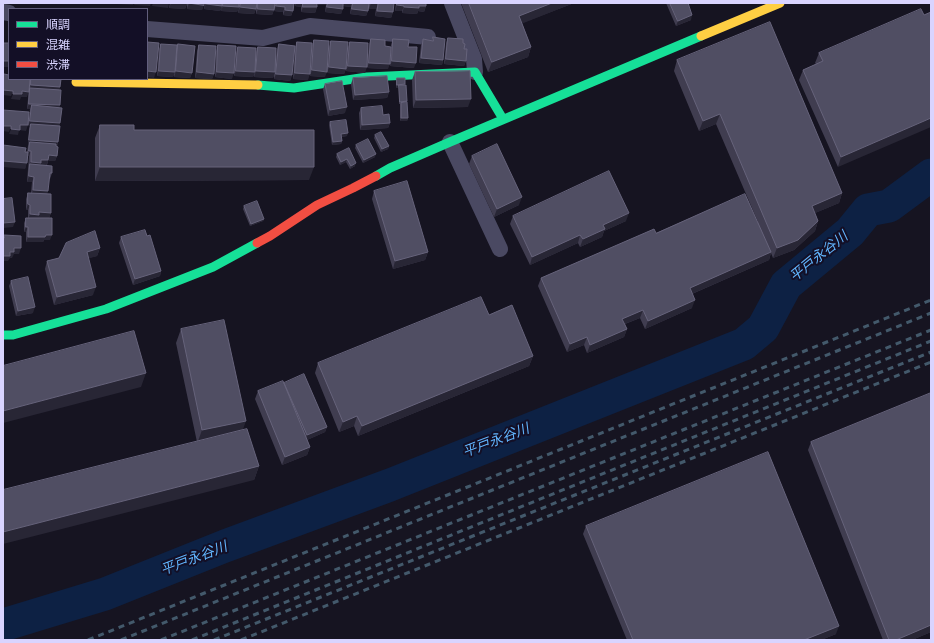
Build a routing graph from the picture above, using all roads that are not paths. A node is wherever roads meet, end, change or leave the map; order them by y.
1 (452, 3) edge
2 (780, 3) edge
3 (747, 9) edge
4 (148, 29) edge
5 (428, 37) dead end
6 (475, 72) junction
7 (76, 82) dead end
8 (502, 120) junction
9 (450, 142) junction
10 (500, 249) dead end
11 (3, 335) edge

1 - 6 street
2 - 3 street
3 - 8 street
4 - 5 street
6 - 7 street
6 - 8 street
8 - 9 street
9 - 10 street
9 - 11 street

